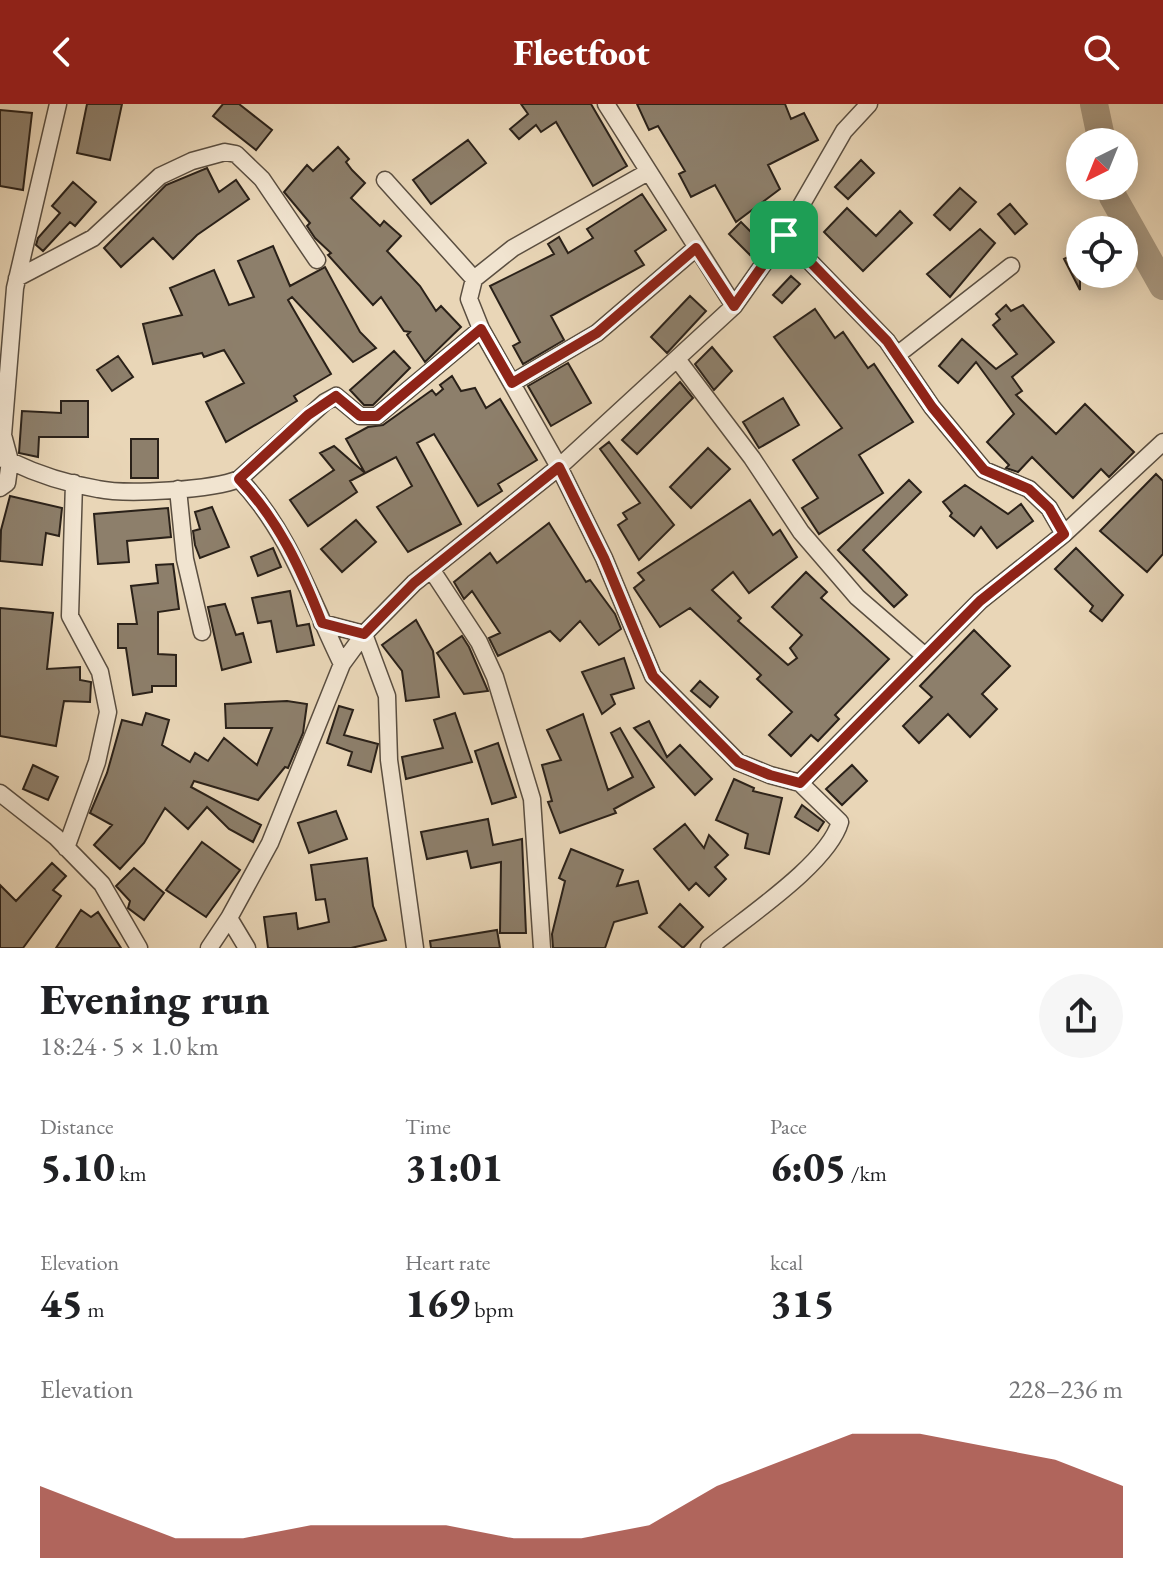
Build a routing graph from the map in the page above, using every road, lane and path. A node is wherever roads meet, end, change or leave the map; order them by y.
1 (58, 104) edge
2 (606, 104) edge
3 (869, 104) edge
4 (648, 172) junction
5 (385, 180) dead end
6 (784, 235) junction
7 (696, 248) junction
8 (317, 260) dead end
9 (1011, 266) dead end
10 (17, 278) junction
11 (474, 279) junction
12 (734, 306) junction
13 (481, 329) junction
14 (897, 355) junction
15 (677, 359) junction
16 (512, 383) junction
17 (1163, 442) edge
18 (5, 460) edge
19 (559, 467) junction
20 (239, 479) junction
21 (74, 483) junction
22 (0, 488) edge
23 (178, 489) junction
24 (1064, 534) junction
25 (431, 569) junction
26 (322, 623) junction
27 (202, 632) dead end
28 (364, 634) junction
29 (925, 656) junction
30 (342, 664) junction
31 (800, 783) junction
32 (0, 793) edge
33 (66, 848) junction
34 (229, 918) junction
35 (139, 948) edge
36 (209, 948) edge
37 (247, 948) edge
38 (415, 948) edge
39 (542, 948) edge
40 (709, 948) edge

1 - 10 street
2 - 4 street
3 - 6 street
4 - 7 street
4 - 11 street
5 - 11 street
6 - 12 street
6 - 14 street
7 - 12 street
7 - 16 street
8 - 10 street
9 - 14 street
10 - 18 street
11 - 13 street
12 - 15 street
13 - 16 street
13 - 20 street
14 - 24 street
15 - 19 street
15 - 29 street
16 - 19 street
17 - 24 street
18 - 21 street
18 - 22 street
19 - 25 street
19 - 31 street
20 - 23 street
20 - 26 street
21 - 23 street
21 - 33 street
23 - 27 street
24 - 29 street
25 - 28 street
25 - 39 street
26 - 28 street
26 - 30 street
28 - 30 street
28 - 38 street
29 - 31 street
30 - 34 street
31 - 40 street
32 - 33 street
33 - 35 street
34 - 36 street
34 - 37 street

